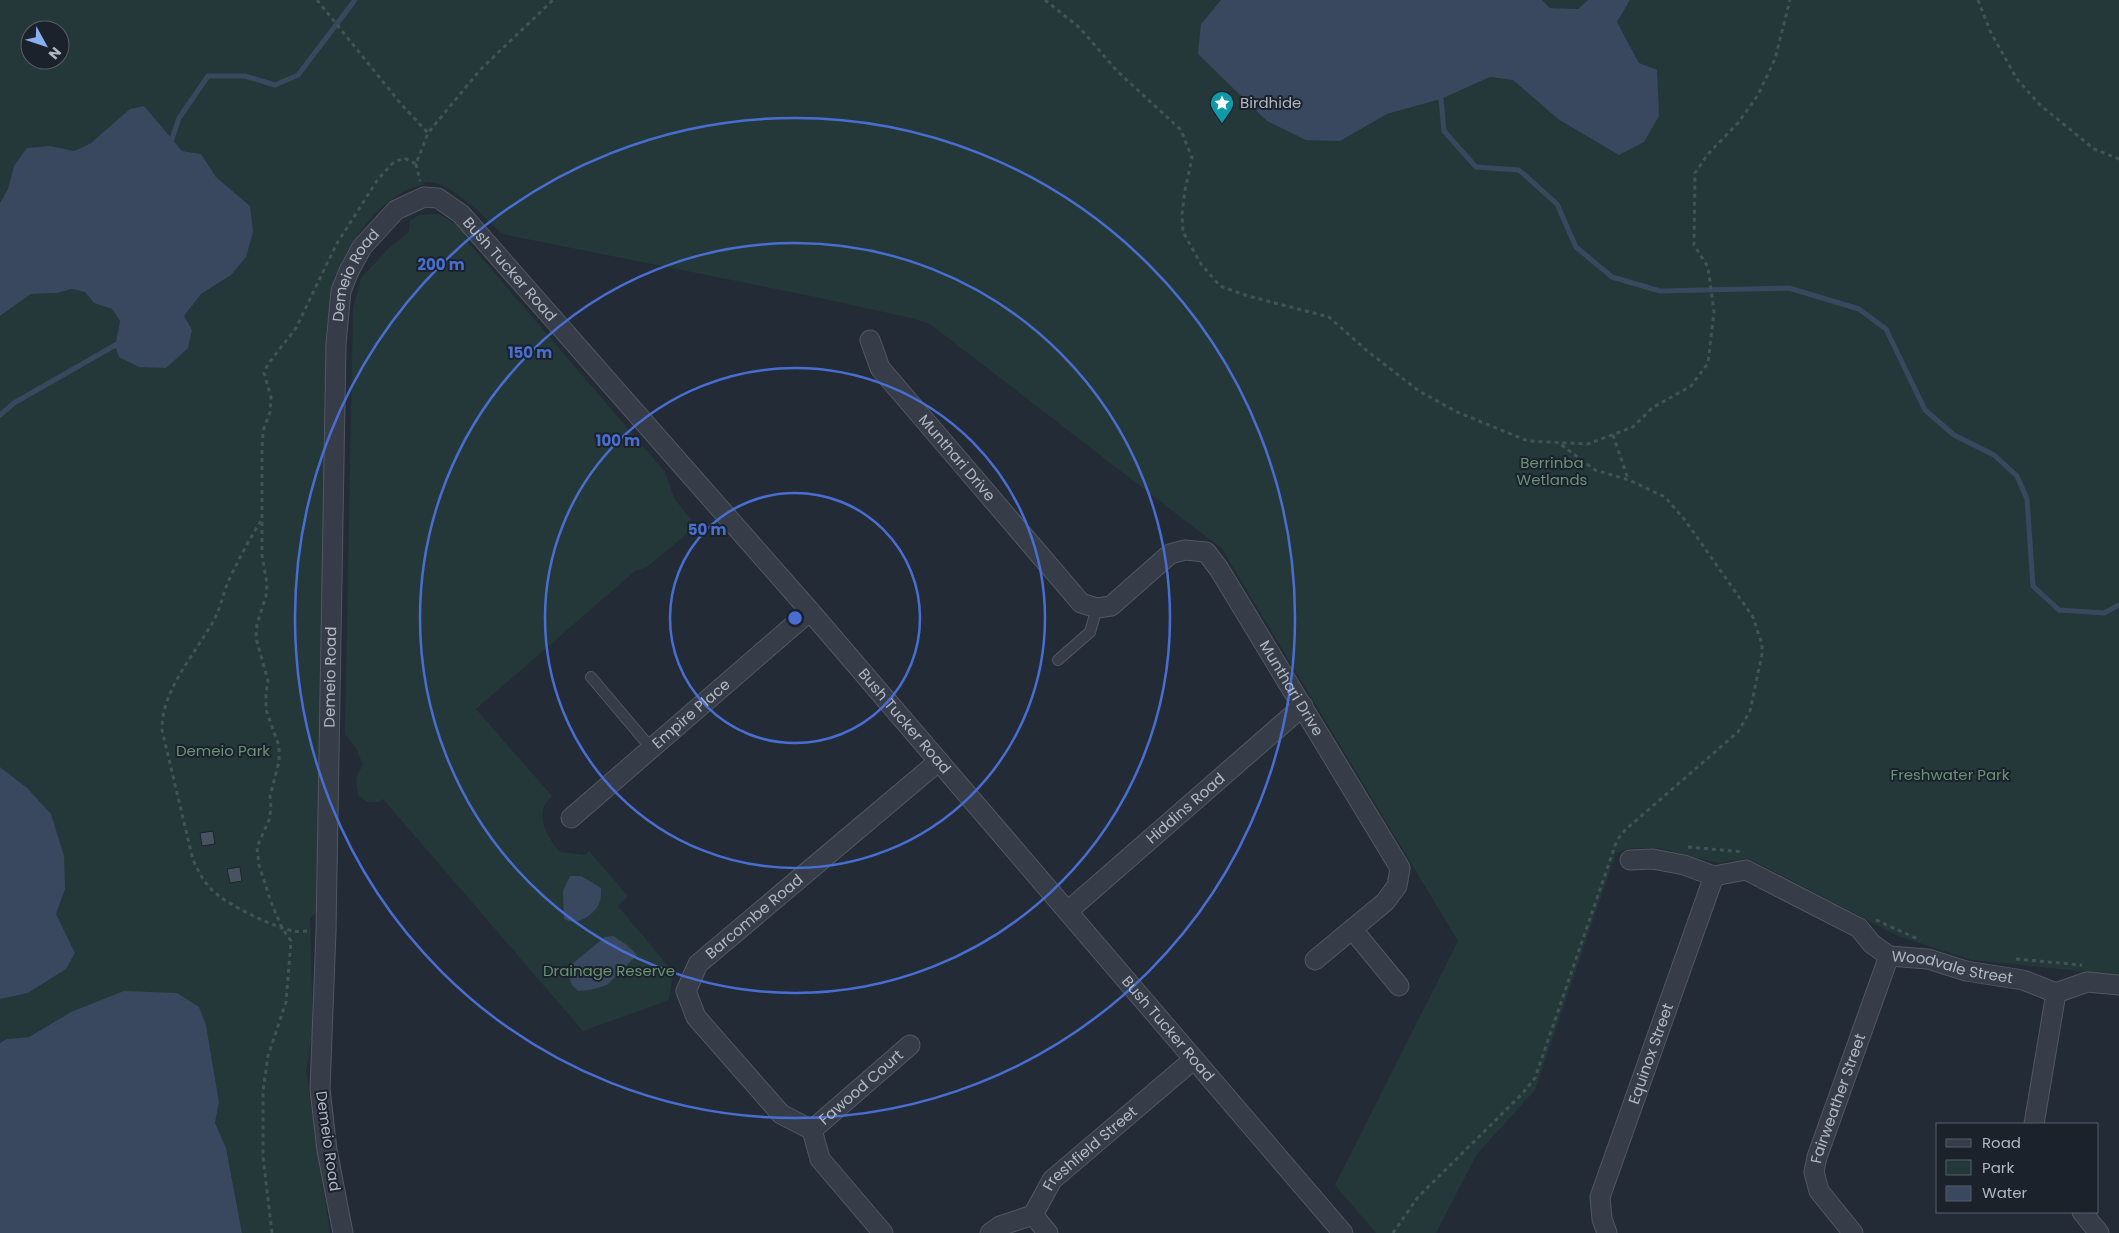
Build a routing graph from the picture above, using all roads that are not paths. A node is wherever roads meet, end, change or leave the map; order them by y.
1 (461, 214) joint
2 (870, 340) dead end
3 (1097, 608) junction
4 (810, 611) junction
5 (1058, 660) dead end
6 (591, 677) dead end
7 (1303, 706) junction
8 (651, 748) junction
9 (939, 761) junction
10 (572, 818) dead end
11 (1630, 860) dead end
12 (1714, 876) junction
13 (1068, 911) junction
14 (1352, 929) junction
15 (1889, 956) junction
16 (1315, 960) dead end
17 (2119, 985) edge
18 (1399, 986) dead end
19 (2056, 993) junction
20 (910, 1045) dead end
21 (1193, 1060) junction
22 (2034, 1123) edge
23 (812, 1130) junction
24 (2083, 1213) edge
25 (1033, 1215) junction
26 (342, 1233) edge
27 (883, 1233) edge
28 (990, 1233) edge
29 (1048, 1233) edge
30 (1343, 1233) edge
31 (1607, 1233) edge
32 (1853, 1233) edge
33 (2099, 1233) edge

1 - 4 street, Bush Tucker Road
1 - 26 street, Demeio Road
2 - 3 street, Munthari Drive
3 - 5 lane
3 - 7 street, Munthari Drive
4 - 8 street, Empire Place
4 - 9 street, Bush Tucker Road
6 - 8 lane
7 - 13 street, Hiddins Road
7 - 14 street, Munthari Drive
8 - 10 street, Empire Place
9 - 13 street, Bush Tucker Road
9 - 23 street, Barcombe Road
11 - 12 street
12 - 15 street, Woodvale Street
12 - 31 street, Equinox Street
13 - 21 street, Bush Tucker Road
14 - 16 street, Munthari Drive
14 - 18 street
15 - 19 street, Woodvale Street
15 - 32 street, Fairweather Street
17 - 19 street
19 - 22 street
20 - 23 street, Fawood Court
21 - 25 street, Freshfield Street
21 - 30 street, Bush Tucker Road
23 - 27 street
24 - 33 street
25 - 28 street
25 - 29 street

